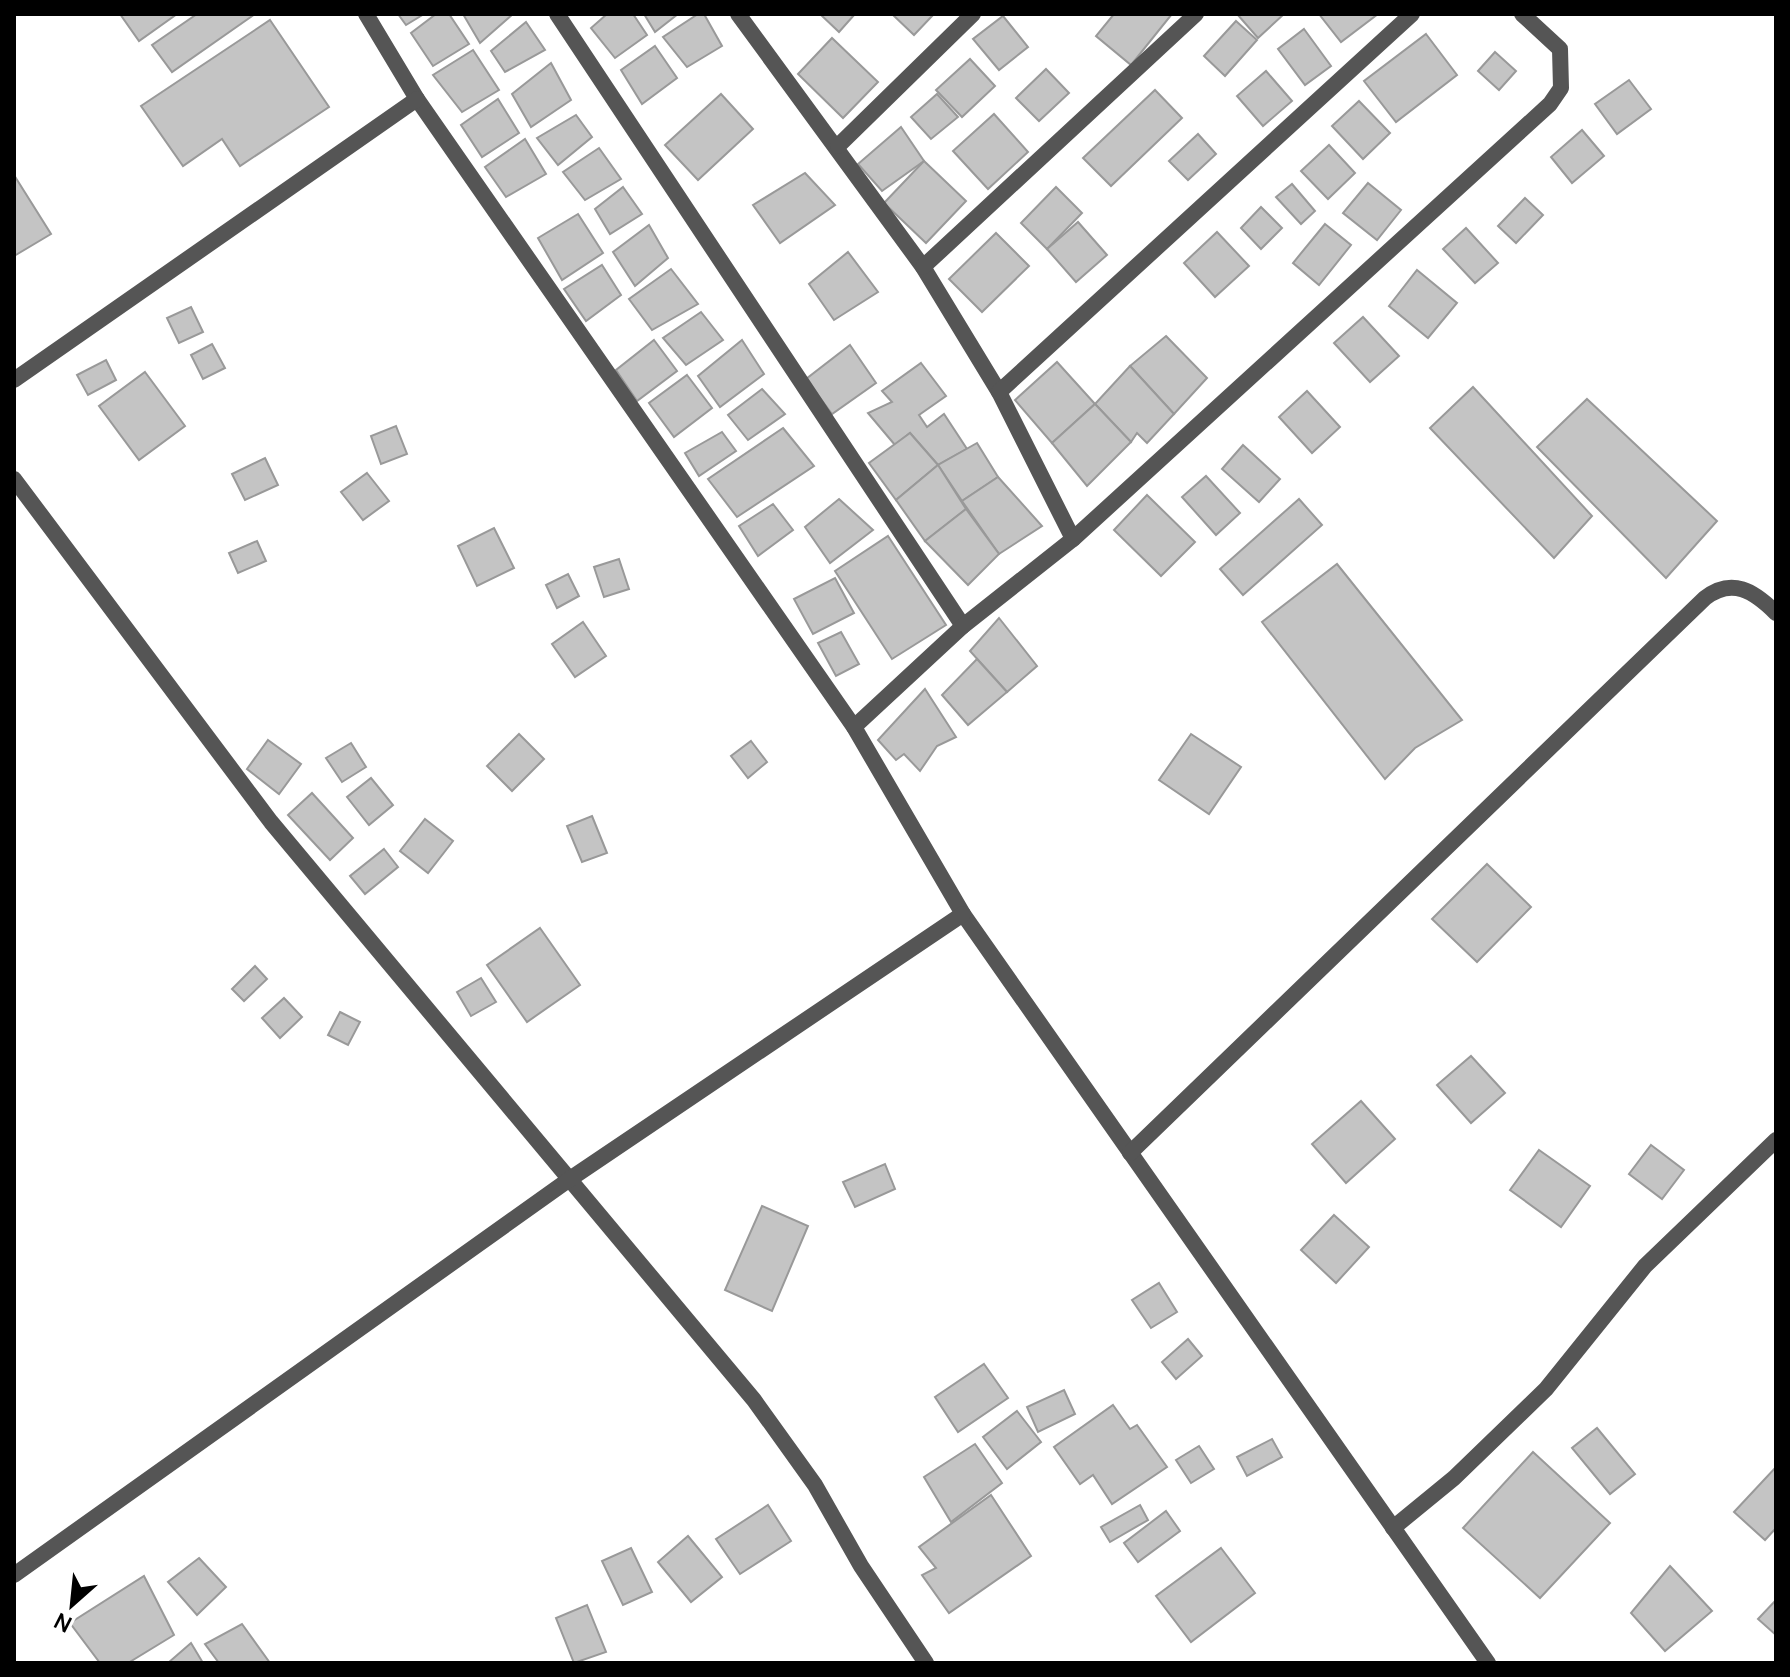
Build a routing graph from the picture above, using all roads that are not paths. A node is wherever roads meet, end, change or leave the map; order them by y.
1 (366, 14) edge
2 (557, 14) edge
3 (973, 14) edge
4 (1196, 14) edge
5 (1412, 14) edge
6 (1522, 14) edge
7 (746, 18) edge
8 (417, 99) junction
9 (838, 146) junction
10 (923, 267) junction
11 (14, 380) edge
12 (999, 392) junction
13 (14, 479) edge
14 (1073, 539) junction
15 (1776, 613) edge
16 (963, 626) junction
17 (854, 727) junction
18 (963, 914) junction
19 (1776, 1140) edge
20 (1130, 1153) junction
21 (567, 1181) junction
22 (1393, 1528) junction
23 (14, 1575) edge
24 (926, 1663) edge
25 (1488, 1663) edge

1 - 8 street
2 - 16 street
3 - 9 street
4 - 10 street
5 - 12 street
6 - 14 street
7 - 9 street
8 - 11 street
8 - 17 street
9 - 10 street
10 - 12 street
12 - 14 street
13 - 21 street
14 - 16 street
15 - 20 street
16 - 17 street
17 - 18 street
18 - 20 street
18 - 21 street
19 - 22 street
20 - 22 street
21 - 23 street
21 - 24 street
22 - 25 street

